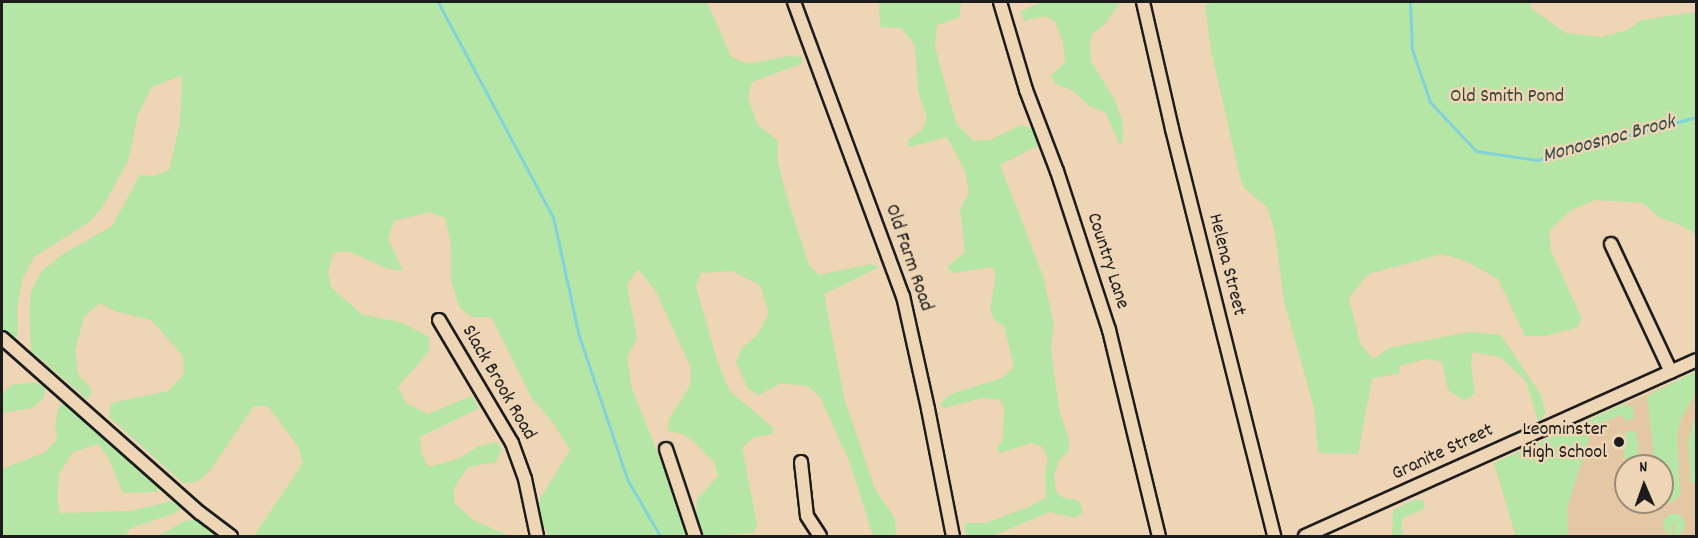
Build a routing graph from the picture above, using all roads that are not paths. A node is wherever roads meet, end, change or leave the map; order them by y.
1 (794, 2) edge
2 (1000, 2) edge
3 (1143, 2) edge
4 (1611, 244) dead end
5 (439, 320) dead end
6 (2, 338) edge
7 (1696, 360) edge
8 (1671, 372) junction
9 (666, 449) dead end
10 (801, 462) dead end
11 (231, 537) edge
12 (537, 537) edge
13 (695, 537) edge
14 (820, 537) edge
15 (953, 537) edge
16 (1160, 537) edge
17 (1274, 537) edge
18 (1305, 537) edge

1 - 15 street, Old Farm Road
2 - 16 street, Country Lane
3 - 17 street, Helena Street
4 - 8 street
5 - 12 street, Slack Brook Road
6 - 11 street
7 - 8 street, Granite Street
8 - 18 street, Granite Street
9 - 13 street
10 - 14 street

